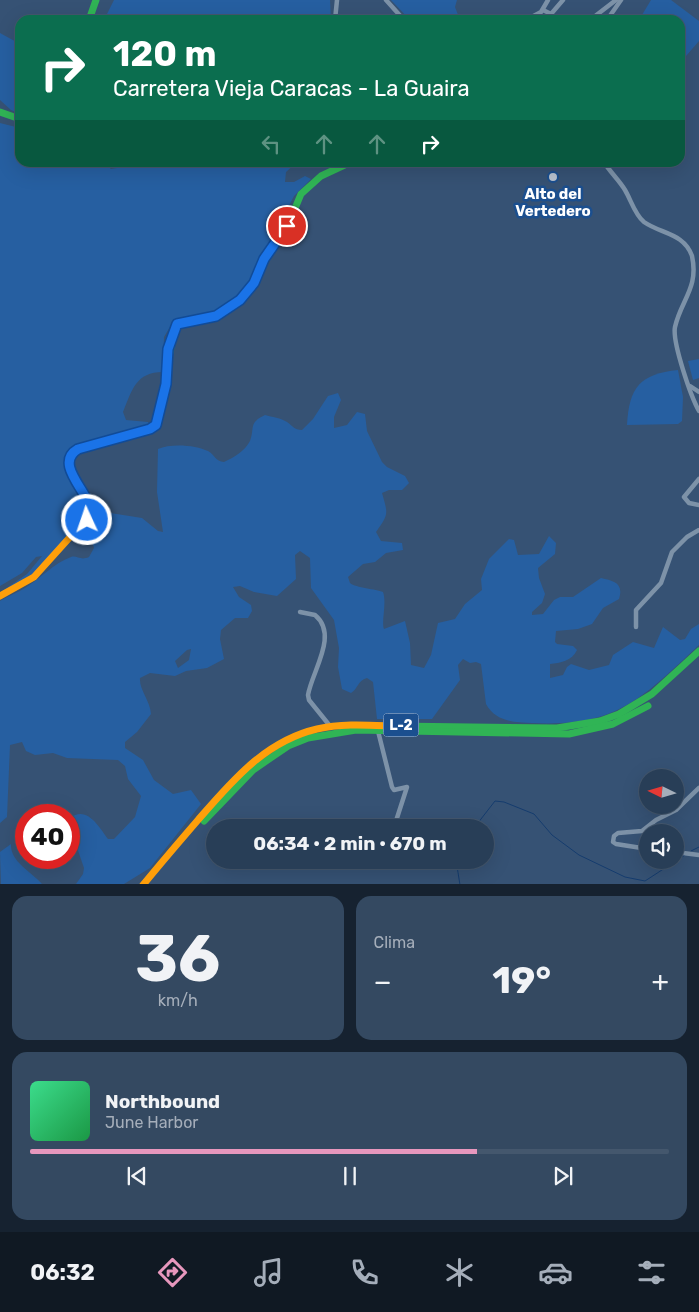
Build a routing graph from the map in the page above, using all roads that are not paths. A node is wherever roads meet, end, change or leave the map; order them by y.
1 (96, 0) edge
2 (337, 0) edge
3 (386, 0) edge
4 (548, 0) edge
5 (568, 0) edge
6 (616, 0) edge
7 (620, 0) edge
8 (562, 2) edge
9 (542, 10) junction
10 (91, 15) edge
11 (336, 15) edge
12 (400, 15) edge
13 (534, 15) edge
14 (596, 15) edge
15 (610, 15) edge
16 (0, 112) edge
17 (15, 117) edge
18 (345, 167) edge
19 (607, 167) edge
20 (689, 385) junction
21 (699, 392) edge
22 (699, 409) edge
23 (699, 479) edge
24 (699, 505) edge
25 (699, 530) edge
26 (0, 596) edge
27 (300, 612) dead end
28 (636, 627) dead end
29 (699, 651) edge
30 (699, 659) edge
31 (330, 726) junction
32 (378, 731) junction
33 (699, 788) edge
34 (397, 819) edge
35 (651, 824) edge
36 (639, 831) edge
37 (639, 848) edge
38 (684, 853) edge
39 (699, 855) edge
40 (143, 884) edge
41 (151, 884) edge

1 - 10 main road
2 - 11 street
3 - 12 street
4 - 9 street
5 - 8 street
6 - 14 street
7 - 15 street
8 - 9 street
9 - 13 street
16 - 17 main road
18 - 26 main road
19 - 20 street
20 - 21 street
20 - 22 street
23 - 24 street
25 - 28 street
27 - 31 street
29 - 31 main road, L-2
30 - 32 main road, L-2
31 - 40 main road, L-2
32 - 34 street
32 - 41 main road, L-2
33 - 35 street
36 - 37 street
38 - 39 street

